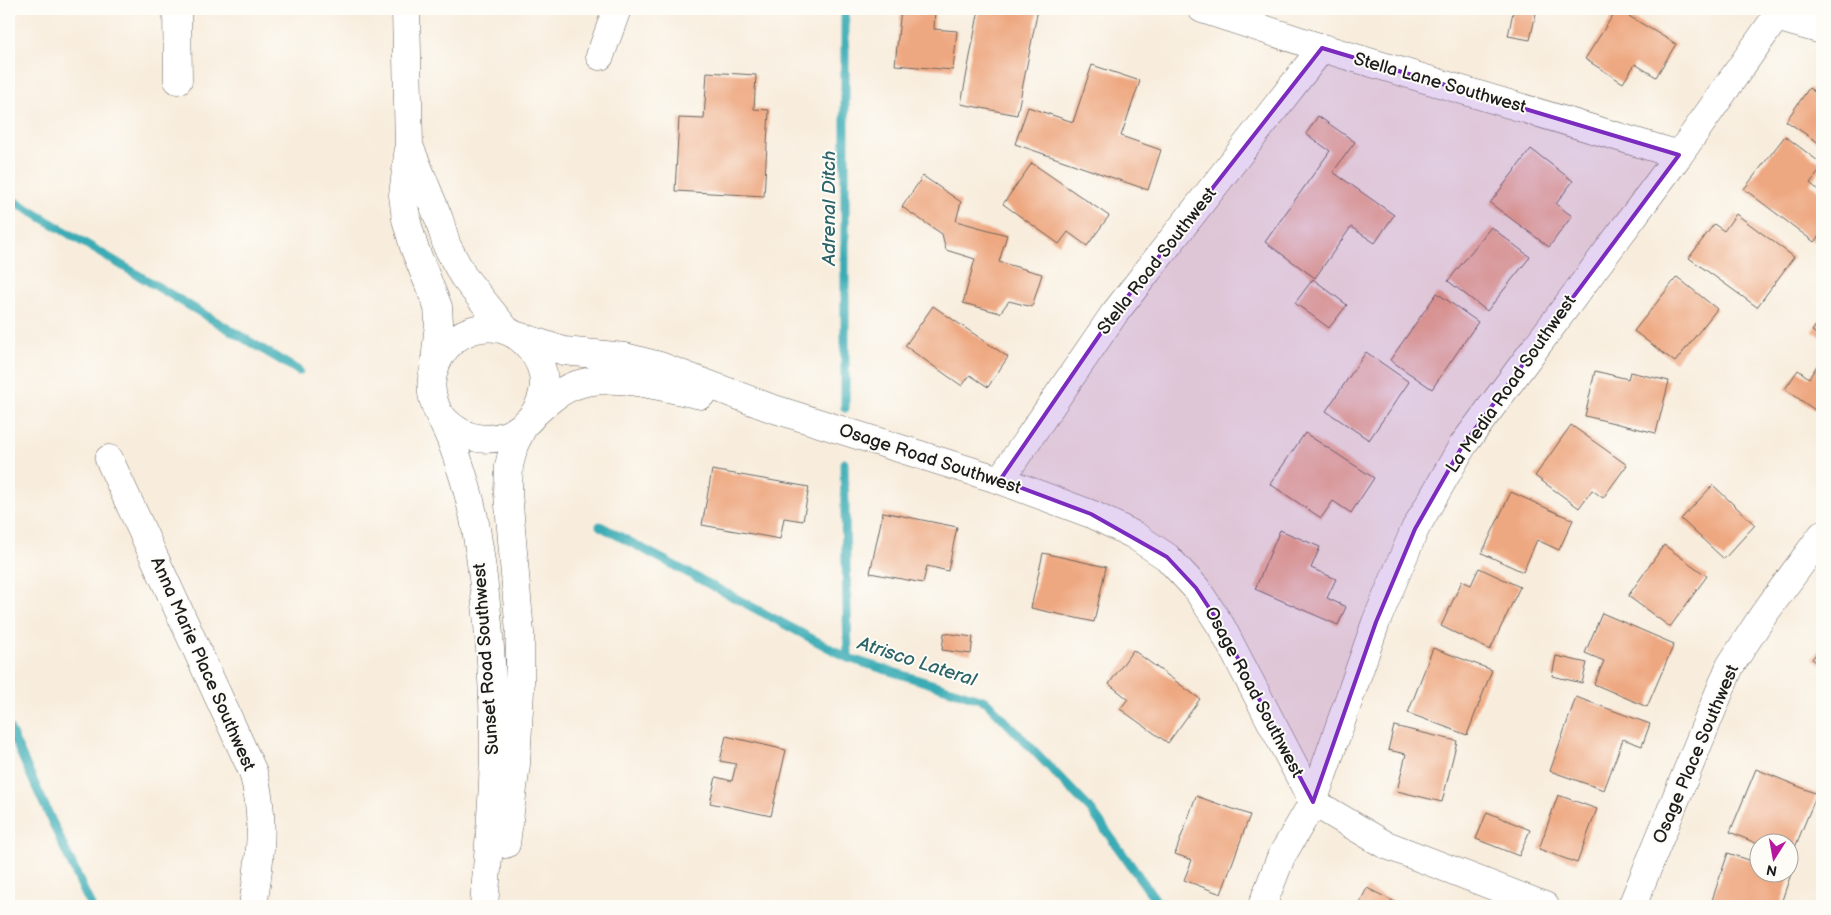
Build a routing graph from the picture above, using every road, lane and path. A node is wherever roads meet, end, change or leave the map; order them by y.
1 (177, 9) edge
2 (406, 9) edge
3 (617, 9) edge
4 (1202, 9) edge
5 (1775, 13) edge
6 (1822, 30) edge
7 (1322, 48) junction
8 (600, 56) dead end
9 (178, 80) dead end
10 (409, 147) junction
11 (1678, 154) junction
12 (511, 333) junction
13 (435, 363) junction
14 (768, 407) junction
15 (442, 417) junction
16 (529, 420) junction
17 (109, 459) dead end
18 (1000, 480) junction
19 (1822, 535) edge
20 (1313, 802) junction
21 (253, 906) edge
22 (484, 906) edge
23 (492, 906) edge
24 (1262, 906) edge
25 (1545, 906) edge
26 (1632, 906) edge

1 - 9 street
2 - 10 street
3 - 8 street
4 - 7 street, Stella Lane Southwest
5 - 6 street
5 - 11 street, La Media Road Southwest
7 - 11 street, Stella Lane Southwest
7 - 18 street, Stella Road Southwest
10 - 12 street
10 - 13 street
11 - 20 street, La Media Road Southwest
12 - 13 street
12 - 14 street, Osage Road Southwest
12 - 16 street
13 - 15 street
14 - 16 street, Osage Road Southwest
14 - 18 street, Osage Road Southwest
15 - 16 street
15 - 22 street, Sunset Road Southwest
16 - 23 street, Sunset Road Southwest
17 - 21 street, Anna Marie Place Southwest
18 - 20 street, Osage Road Southwest
19 - 26 street, Osage Place Southwest
20 - 24 street, La Media Road Southwest
20 - 25 street

